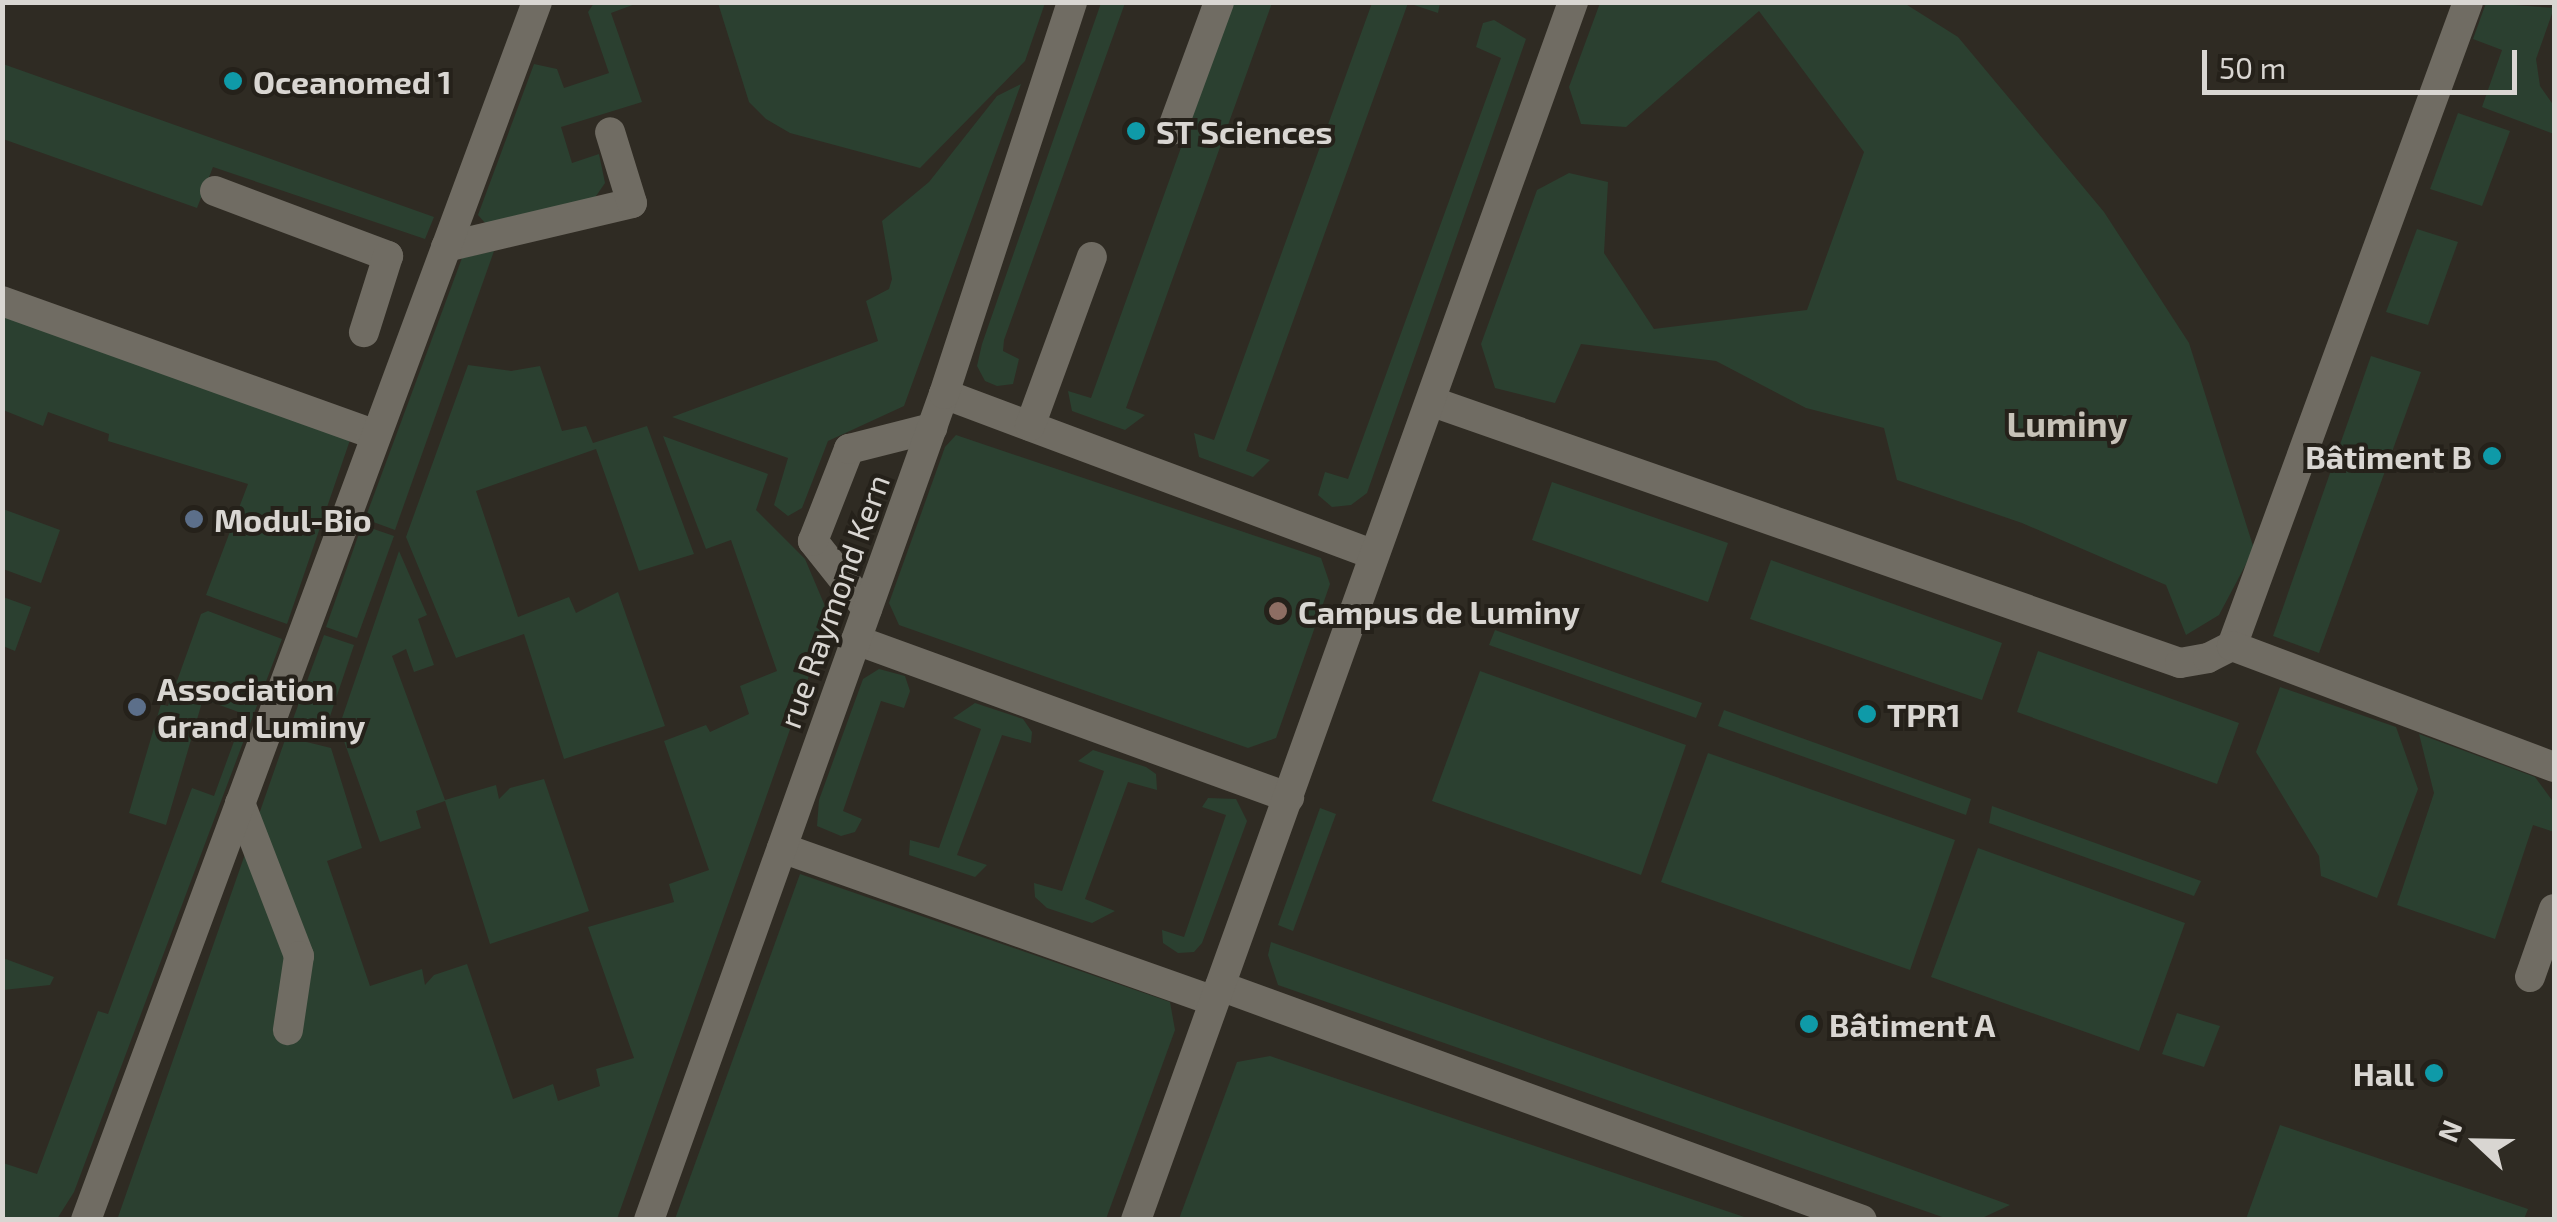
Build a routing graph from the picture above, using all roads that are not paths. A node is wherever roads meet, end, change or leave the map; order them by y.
1 (537, 2) edge
2 (549, 2) edge
3 (560, 2) edge
4 (1072, 2) edge
5 (1218, 2) edge
6 (1573, 2) edge
7 (2468, 2) edge
8 (1172, 130) dead end
9 (610, 132) dead end
10 (215, 192) dead end
11 (446, 247) junction
12 (1092, 256) dead end
13 (385, 271) junction
14 (432, 285) junction
15 (2, 301) edge
16 (364, 332) dead end
17 (944, 394) junction
18 (1433, 402) junction
19 (1030, 426) junction
20 (932, 428) junction
21 (376, 435) junction
22 (1374, 555) junction
23 (868, 608) junction
24 (856, 640) junction
25 (2232, 646) junction
26 (2554, 767) edge
27 (1289, 798) junction
28 (240, 803) junction
29 (782, 848) junction
30 (2554, 908) edge
31 (2530, 977) dead end
32 (1217, 994) junction
33 (288, 1030) dead end
34 (86, 1220) edge
35 (649, 1220) edge
36 (1136, 1220) edge
37 (1862, 1220) edge

1 - 11 street
2 - 3 street
4 - 17 street, rue Raymond Kern
5 - 8 street
6 - 18 street
7 - 25 street
9 - 11 street
10 - 13 street
11 - 14 street
12 - 19 street
13 - 14 street
13 - 16 street
14 - 21 street
15 - 21 street
17 - 19 street
17 - 20 street, rue Raymond Kern
18 - 22 street
18 - 25 street
19 - 22 street
20 - 23 street, rue Raymond Kern
20 - 23 street
21 - 28 street
22 - 27 street
23 - 24 street, rue Raymond Kern
24 - 27 street
24 - 29 street, rue Raymond Kern
25 - 26 street
27 - 32 street
28 - 33 street
28 - 34 street
29 - 32 street
29 - 35 street, rue Raymond Kern
30 - 31 street
32 - 36 street
32 - 37 street

